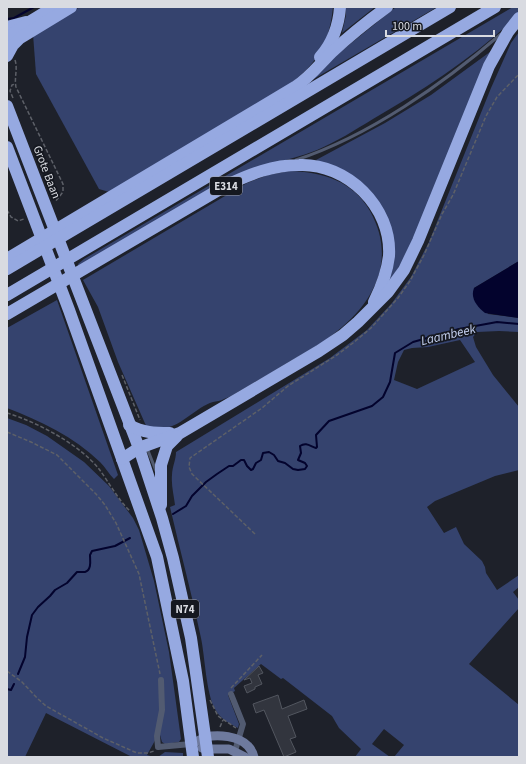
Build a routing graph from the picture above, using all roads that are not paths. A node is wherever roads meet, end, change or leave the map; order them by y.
1 (54, 7) edge
2 (71, 7) edge
3 (340, 7) edge
4 (387, 7) edge
5 (450, 7) edge
6 (495, 7) edge
7 (518, 19) edge
8 (31, 21) junction
9 (7, 27) edge
10 (7, 38) edge
11 (7, 56) edge
12 (286, 93) junction
13 (7, 106) edge
14 (7, 148) edge
15 (277, 167) junction
16 (7, 259) edge
17 (7, 269) edge
18 (7, 295) edge
19 (372, 307) junction
20 (7, 314) edge
21 (129, 424) junction
22 (180, 433) junction
23 (138, 435) dead end
24 (167, 446) junction
25 (144, 449) junction
26 (122, 459) junction
27 (160, 483) junction
28 (162, 518) junction
29 (161, 680) road end
30 (231, 694) road end
31 (239, 739) junction
32 (191, 744) junction
33 (207, 748) edge
34 (239, 755) edge
35 (193, 757) edge
36 (254, 757) edge

1 - 8 highway
2 - 11 highway
3 - 12 highway
4 - 12 highway
5 - 17 highway
6 - 18 highway, E314
7 - 15 lane
7 - 19 highway, E314
8 - 9 highway
8 - 10 highway
12 - 16 highway
13 - 21 highway, Grote Baan / N74
14 - 26 highway, N74
15 - 19 highway, E314
15 - 20 highway, E314
19 - 22 highway, E314
21 - 22 highway
21 - 23 lane, N74
21 - 25 highway, N74
22 - 24 highway, E314
22 - 25 highway, E314
24 - 25 highway, E314
24 - 27 highway, E314
25 - 26 highway, E314
25 - 27 lane, N74
25 - 28 highway, N74
26 - 32 highway, N74
27 - 28 highway, N74
28 - 33 highway, N74
29 - 32 street
30 - 31 street
31 - 33 street
31 - 34 street
31 - 36 street
32 - 33 street
32 - 35 highway, N74
33 - 34 street

